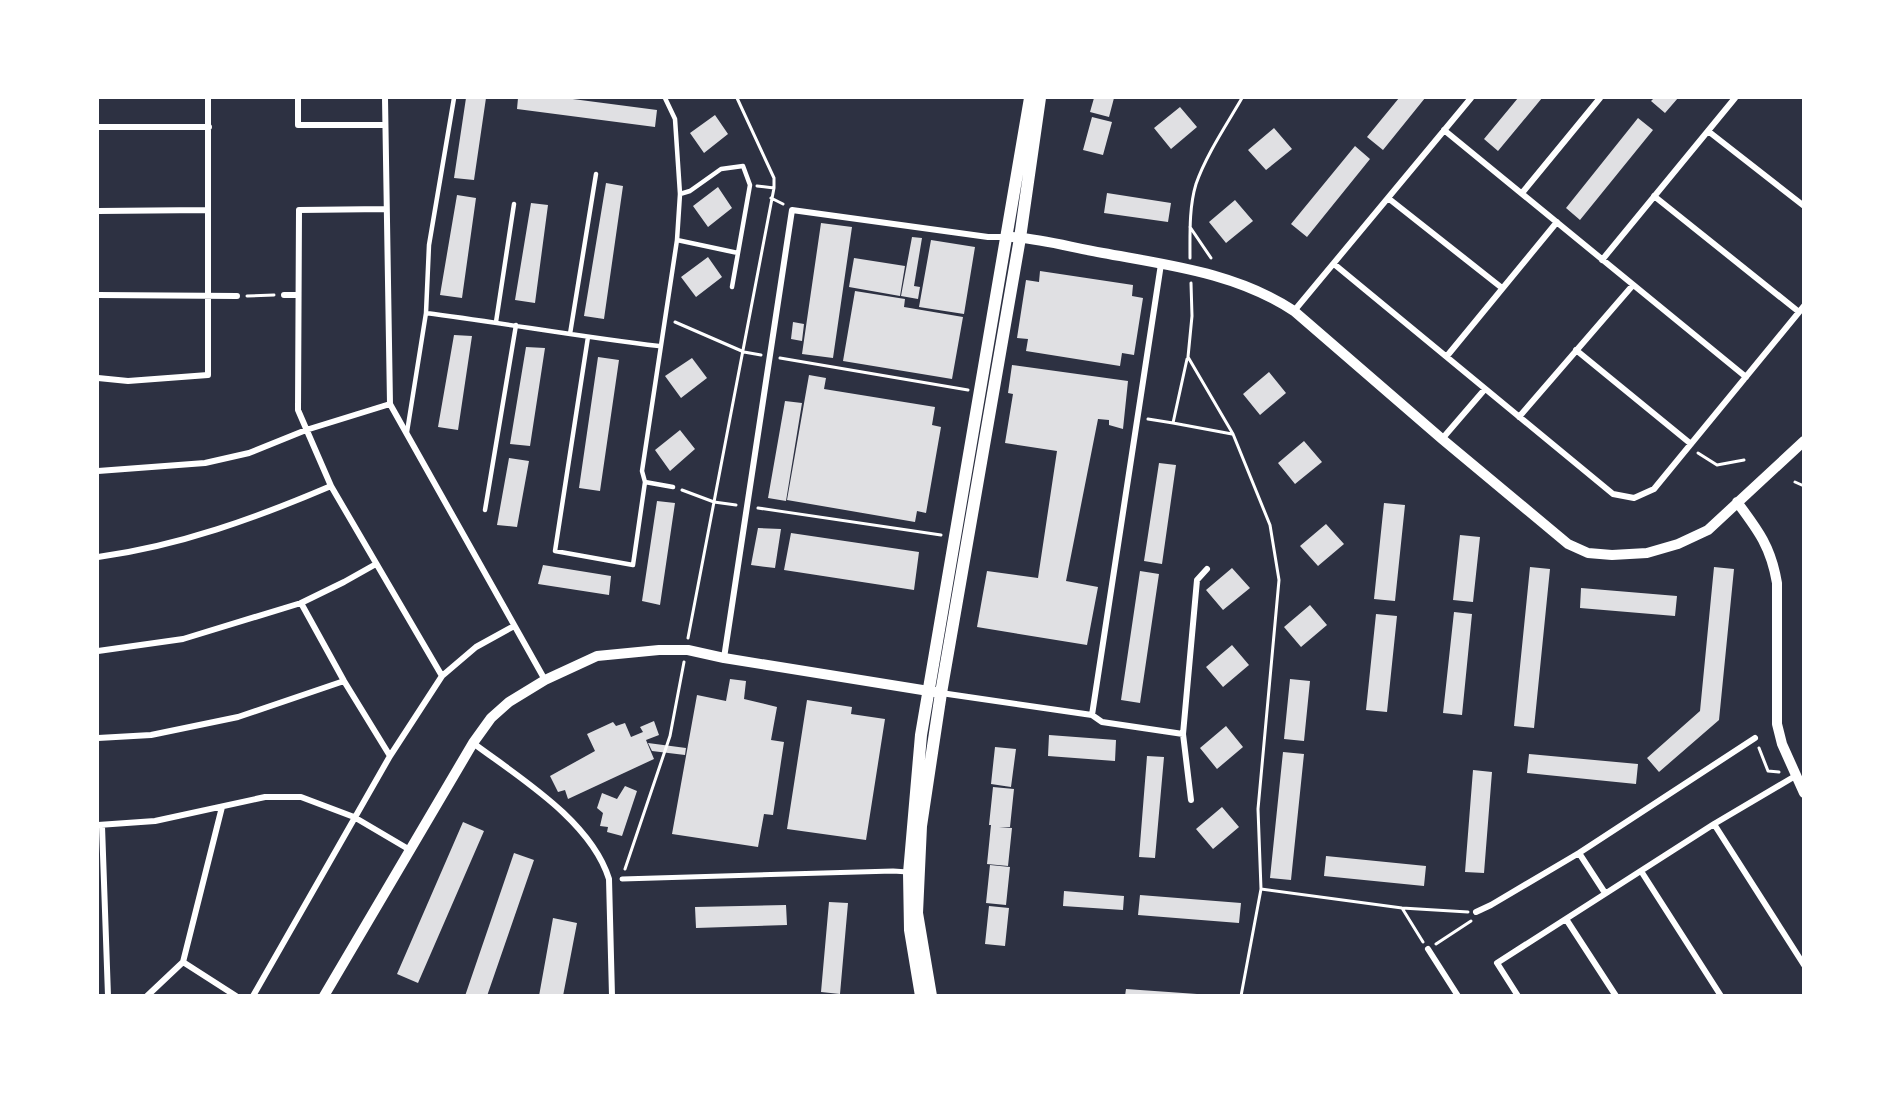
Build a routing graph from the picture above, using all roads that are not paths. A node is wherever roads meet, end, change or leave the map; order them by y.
1 (208, 98) edge
2 (298, 98) edge
3 (385, 98) edge
4 (454, 98) edge
5 (665, 98) edge
6 (1030, 98) edge
7 (1040, 98) edge
8 (1470, 98) edge
9 (1600, 98) edge
10 (1735, 98) edge
11 (385, 125) junction
12 (98, 127) edge
13 (209, 127) junction
14 (1444, 130) junction
15 (1708, 131) junction
16 (596, 174) dead end
17 (1521, 193) junction
18 (680, 194) junction
19 (1654, 196) junction
20 (1388, 198) junction
21 (514, 204) dead end
22 (1803, 206) edge
23 (386, 209) junction
24 (207, 210) junction
25 (98, 211) edge
26 (1557, 222) junction
27 (1006, 237) junction
28 (1020, 238) junction
29 (677, 240) junction
30 (738, 253) junction
31 (1602, 260) junction
32 (1161, 264) junction
33 (1334, 264) junction
34 (1633, 285) junction
35 (732, 287) dead end
36 (1502, 288) junction
37 (209, 294) junction
38 (98, 295) edge
39 (284, 295) road end
40 (298, 295) junction
41 (237, 296) road end
42 (1801, 309) edge
43 (1294, 311) junction
44 (426, 313) junction
45 (496, 322) junction
46 (516, 325) junction
47 (570, 334) junction
48 (588, 337) junction
49 (659, 346) junction
50 (1576, 350) junction
51 (1447, 356) junction
52 (1746, 377) junction
53 (98, 378) edge
54 (1485, 389) junction
55 (390, 404) junction
56 (1519, 417) junction
57 (306, 430) junction
58 (407, 432) junction
59 (1442, 439) junction
60 (1803, 441) edge
61 (1690, 446) junction
62 (98, 471) edge
63 (645, 482) junction
64 (331, 486) junction
65 (673, 488) road end
66 (1737, 502) junction
67 (485, 510) dead end
68 (98, 556) edge
69 (376, 564) junction
70 (1207, 569) dead end
71 (301, 603) junction
72 (514, 626) junction
73 (98, 651) edge
74 (724, 658) junction
75 (442, 676) junction
76 (545, 680) junction
77 (344, 681) junction
78 (935, 691) junction
79 (1092, 715) junction
80 (1183, 734) junction
81 (98, 738) edge
82 (1755, 738) road end
83 (473, 743) junction
84 (390, 756) junction
85 (1797, 775) junction
86 (1803, 793) edge
87 (1191, 800) dead end
88 (222, 807) junction
89 (354, 817) junction
90 (1714, 824) junction
91 (100, 826) edge
92 (410, 850) junction
93 (1579, 852) junction
94 (1641, 871) junction
95 (909, 873) junction
96 (622, 879) road end
97 (1605, 893) junction
98 (1476, 912) road end
99 (1566, 919) junction
100 (1428, 949) road end
101 (183, 962) junction
102 (1803, 965) edge
103 (108, 996) edge
104 (147, 996) edge
105 (236, 996) edge
106 (253, 996) edge
107 (324, 996) edge
108 (612, 996) edge
109 (921, 996) edge
110 (931, 996) edge
111 (1458, 996) edge
112 (1518, 996) edge
113 (1616, 996) edge
114 (1721, 996) edge

1 - 13 street
2 - 11 street
3 - 11 street
4 - 44 lane
5 - 18 lane
6 - 27 main road
7 - 28 main road
8 - 14 street
9 - 17 street
10 - 15 street
11 - 23 street
12 - 13 street
13 - 24 street
14 - 17 street
14 - 20 street
15 - 19 street
15 - 22 street
16 - 47 lane
17 - 26 street
18 - 29 lane
18 - 30 lane
19 - 31 street
19 - 42 street
20 - 33 street
20 - 36 street
21 - 45 lane
23 - 40 street
23 - 55 street
24 - 25 street
24 - 37 street
26 - 31 street
26 - 36 street
27 - 28 street
27 - 74 street
27 - 78 main road
28 - 32 street
28 - 78 main road
29 - 30 lane
29 - 49 lane
30 - 35 lane
31 - 34 street
32 - 43 street
32 - 79 street
33 - 43 street
33 - 51 street
34 - 50 street
34 - 52 street
36 - 51 street
37 - 38 street
37 - 41 street
37 - 53 street
39 - 40 street
40 - 57 street
42 - 52 street
43 - 59 street
44 - 45 lane
44 - 58 lane
45 - 46 lane
46 - 47 lane
46 - 67 lane
47 - 48 lane
48 - 49 lane
48 - 63 lane
49 - 63 lane
50 - 56 street
50 - 61 street
51 - 54 street
52 - 61 street
54 - 56 street
54 - 59 street
55 - 57 street
55 - 58 street
56 - 61 street
57 - 62 street
57 - 64 street
58 - 72 street
59 - 66 street
60 - 66 street
63 - 65 lane
64 - 68 street
64 - 69 street
66 - 85 street
69 - 71 street
69 - 75 street
70 - 80 street
71 - 73 street
71 - 77 street
72 - 75 street
72 - 76 street
74 - 76 street
74 - 78 street
75 - 84 street
76 - 83 street
77 - 81 street
77 - 84 street
78 - 79 street
78 - 95 main road
78 - 110 main road
79 - 80 street
80 - 87 street
82 - 93 street
83 - 92 street
83 - 108 street
84 - 89 street
85 - 86 street
85 - 90 street
88 - 89 street
88 - 91 street
88 - 101 street
89 - 92 street
89 - 106 street
90 - 94 street
90 - 102 street
91 - 103 street
92 - 107 street
93 - 97 street
93 - 98 street
94 - 97 street
94 - 114 street
95 - 96 street
95 - 109 main road
97 - 99 street
99 - 112 street
99 - 113 street
100 - 111 street
101 - 104 street
101 - 105 street

